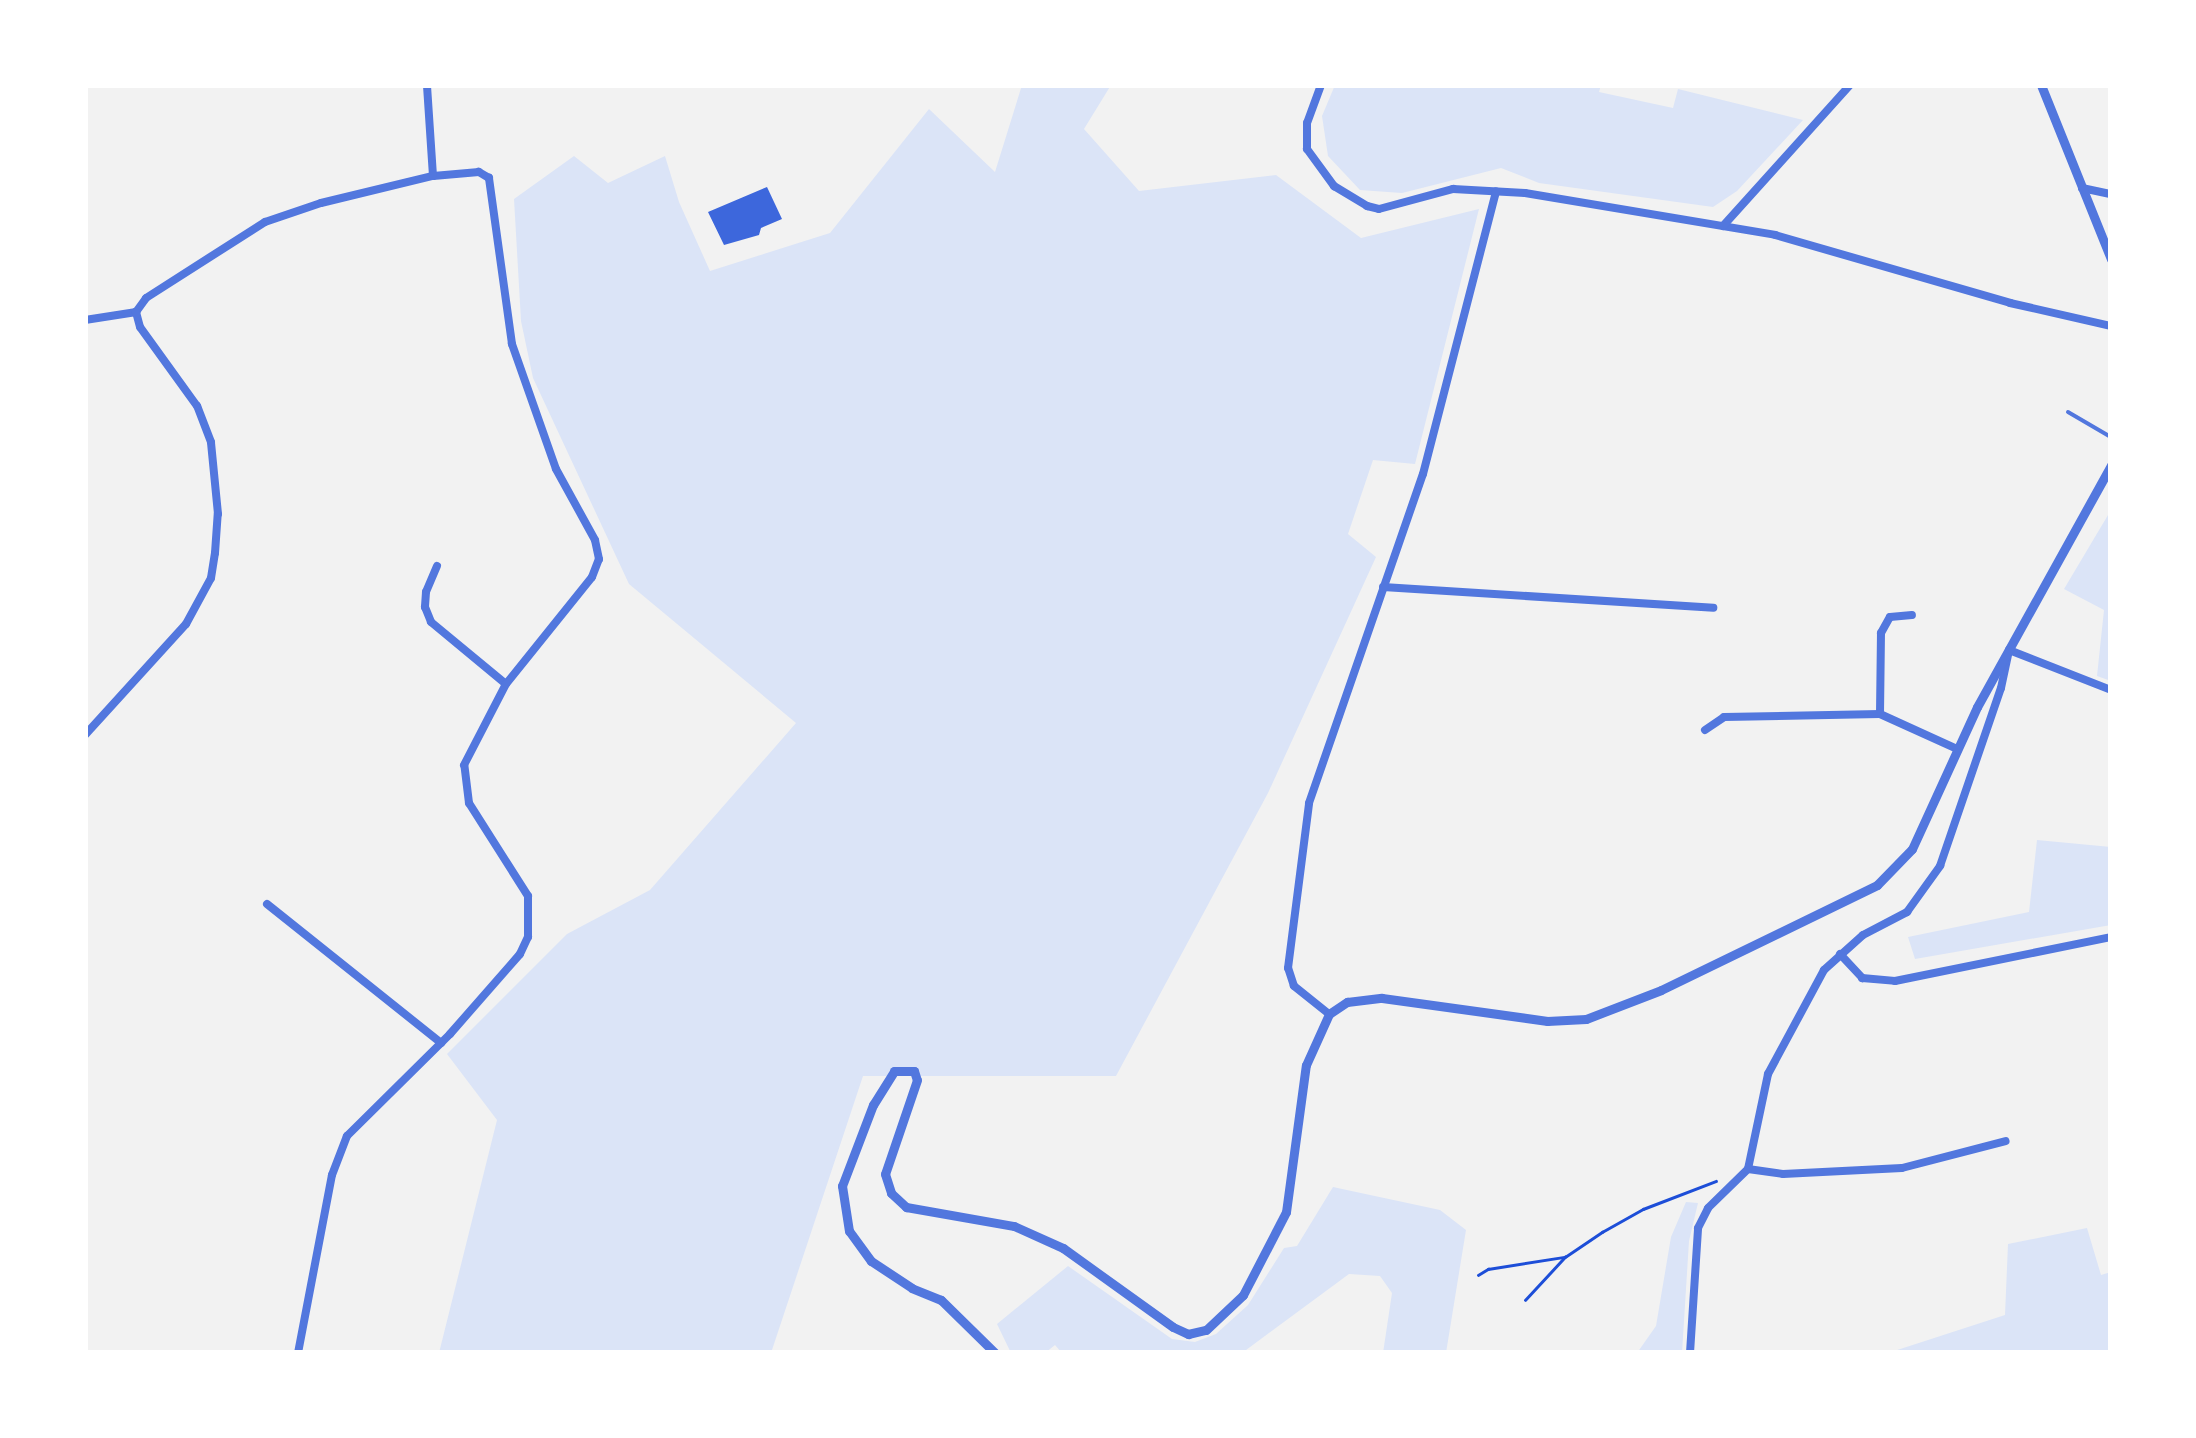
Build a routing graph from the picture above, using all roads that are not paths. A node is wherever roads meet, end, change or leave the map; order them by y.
1 (427, 85) edge
2 (1320, 85) edge
3 (1850, 85) edge
4 (2040, 85) edge
5 (434, 176) junction
6 (2082, 188) junction
7 (1496, 192) junction
8 (2111, 194) edge
9 (1723, 226) junction
10 (2111, 259) edge
11 (136, 312) junction
12 (85, 320) edge
13 (2111, 326) edge
14 (2068, 412) dead end
15 (2111, 437) edge
16 (2111, 465) edge
17 (437, 566) dead end
18 (1383, 586) junction
19 (1712, 608) dead end
20 (1912, 615) dead end
21 (2009, 650) junction
22 (506, 684) junction
23 (2111, 690) edge
24 (1880, 714) junction
25 (1706, 730) dead end
26 (85, 735) edge
27 (1958, 749) junction
28 (268, 904) dead end
29 (2111, 936) edge
30 (1840, 954) junction
31 (1329, 1014) junction
32 (441, 1043) junction
33 (2006, 1141) dead end
34 (1748, 1169) junction
35 (298, 1353) edge
36 (995, 1353) edge
37 (1690, 1353) edge

1 - 5 street
2 - 7 street
3 - 9 street
4 - 6 street
5 - 11 street
5 - 22 street
6 - 8 street
6 - 10 street
7 - 9 street
7 - 18 street
9 - 13 street
11 - 12 street
11 - 26 street
14 - 15 lane
16 - 21 street
17 - 22 street
18 - 19 street
18 - 31 street
20 - 24 street
21 - 23 street
21 - 27 street
21 - 30 street
22 - 32 street
24 - 25 street
24 - 27 street
27 - 31 street
28 - 32 street
29 - 30 street
30 - 34 street
31 - 36 street
32 - 35 street
33 - 34 street
34 - 37 street

